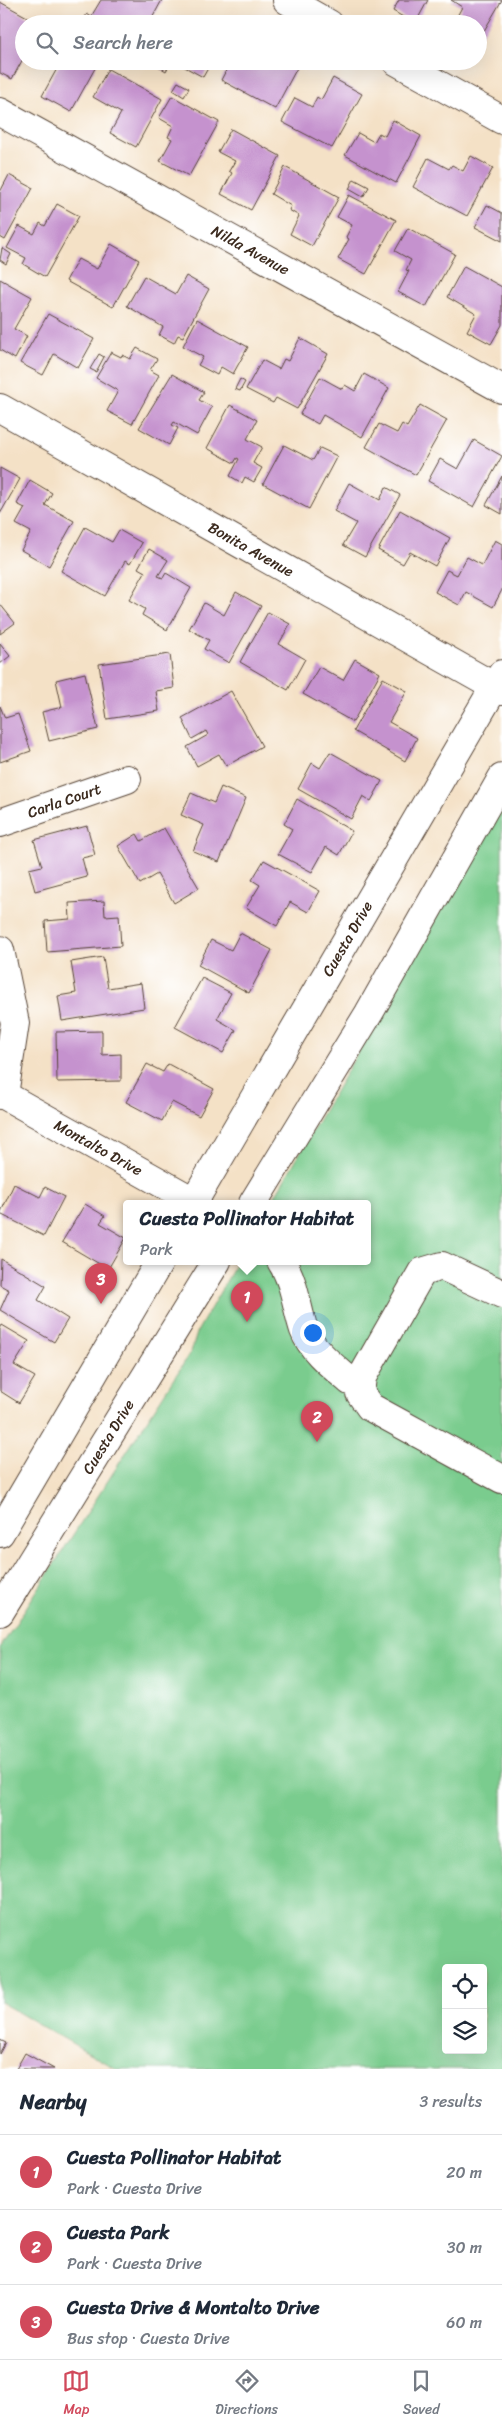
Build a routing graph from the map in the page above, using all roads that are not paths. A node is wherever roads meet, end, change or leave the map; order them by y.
1 (286, 0) edge
2 (313, 15) edge
3 (412, 70) edge
4 (0, 112) edge
5 (502, 120) edge
6 (502, 389) edge
7 (0, 408) edge
8 (499, 684) edge
9 (127, 778) dead end
10 (502, 778) edge
11 (0, 823) edge
12 (0, 950) edge
13 (2, 1095) edge
14 (190, 1200) edge
15 (197, 1200) edge
16 (255, 1200) edge
17 (158, 1265) edge
18 (215, 1265) edge
19 (284, 1265) edge
20 (502, 1294) edge
21 (362, 1377) junction
22 (502, 1479) edge
23 (0, 1533) edge
24 (0, 1612) edge

1 - 2 street
3 - 5 street
4 - 6 street, Nilda Avenue
7 - 8 street, Bonita Avenue
8 - 15 street, Cuesta Drive
9 - 11 street, Carla Court
10 - 16 street
12 - 13 street
13 - 14 street, Montalto Drive
17 - 23 street
18 - 24 street, Cuesta Drive
19 - 21 street
20 - 21 street
21 - 22 street

